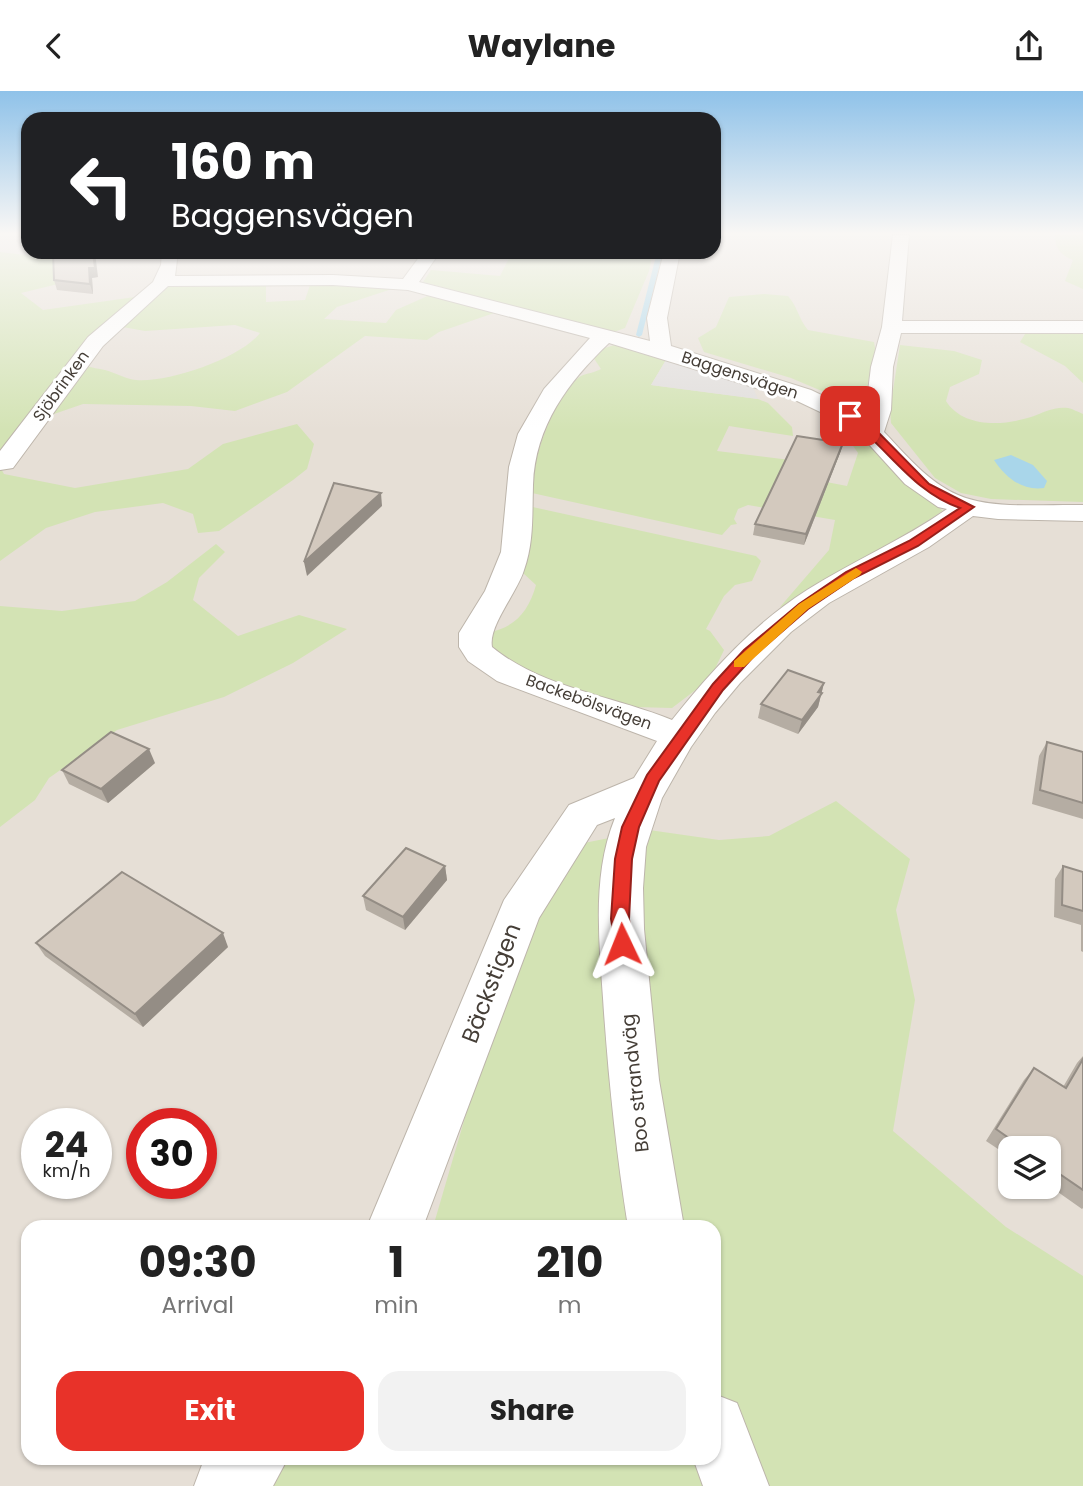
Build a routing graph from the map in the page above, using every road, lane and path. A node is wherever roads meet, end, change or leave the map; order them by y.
1 (143, 300) edge
2 (465, 300) edge
3 (661, 300) edge
4 (895, 300) edge
5 (892, 327) junction
6 (1083, 327) edge
7 (603, 337) junction
8 (661, 350) junction
9 (872, 431) junction
10 (4, 463) dead end
11 (968, 507) junction
12 (1083, 513) edge
13 (681, 737) junction
14 (647, 788) junction
15 (398, 1220) edge
16 (655, 1220) edge
17 (721, 1445) edge
18 (248, 1465) edge
19 (227, 1486) edge
20 (736, 1486) edge

1 - 10 street, Sjöbrinken
2 - 7 street, Baggensvägen
3 - 8 street
4 - 5 street
5 - 6 street
5 - 9 street
7 - 8 street, Baggensvägen
7 - 13 street, Backebölsvägen
8 - 9 street, Baggensvägen
9 - 11 street, Baggensvägen
11 - 12 street, Baggensvägen
11 - 13 street, Boo strandväg
13 - 14 street, Boo strandväg
14 - 15 street, Bäckstigen
14 - 16 street, Boo strandväg
17 - 20 street
18 - 19 street

